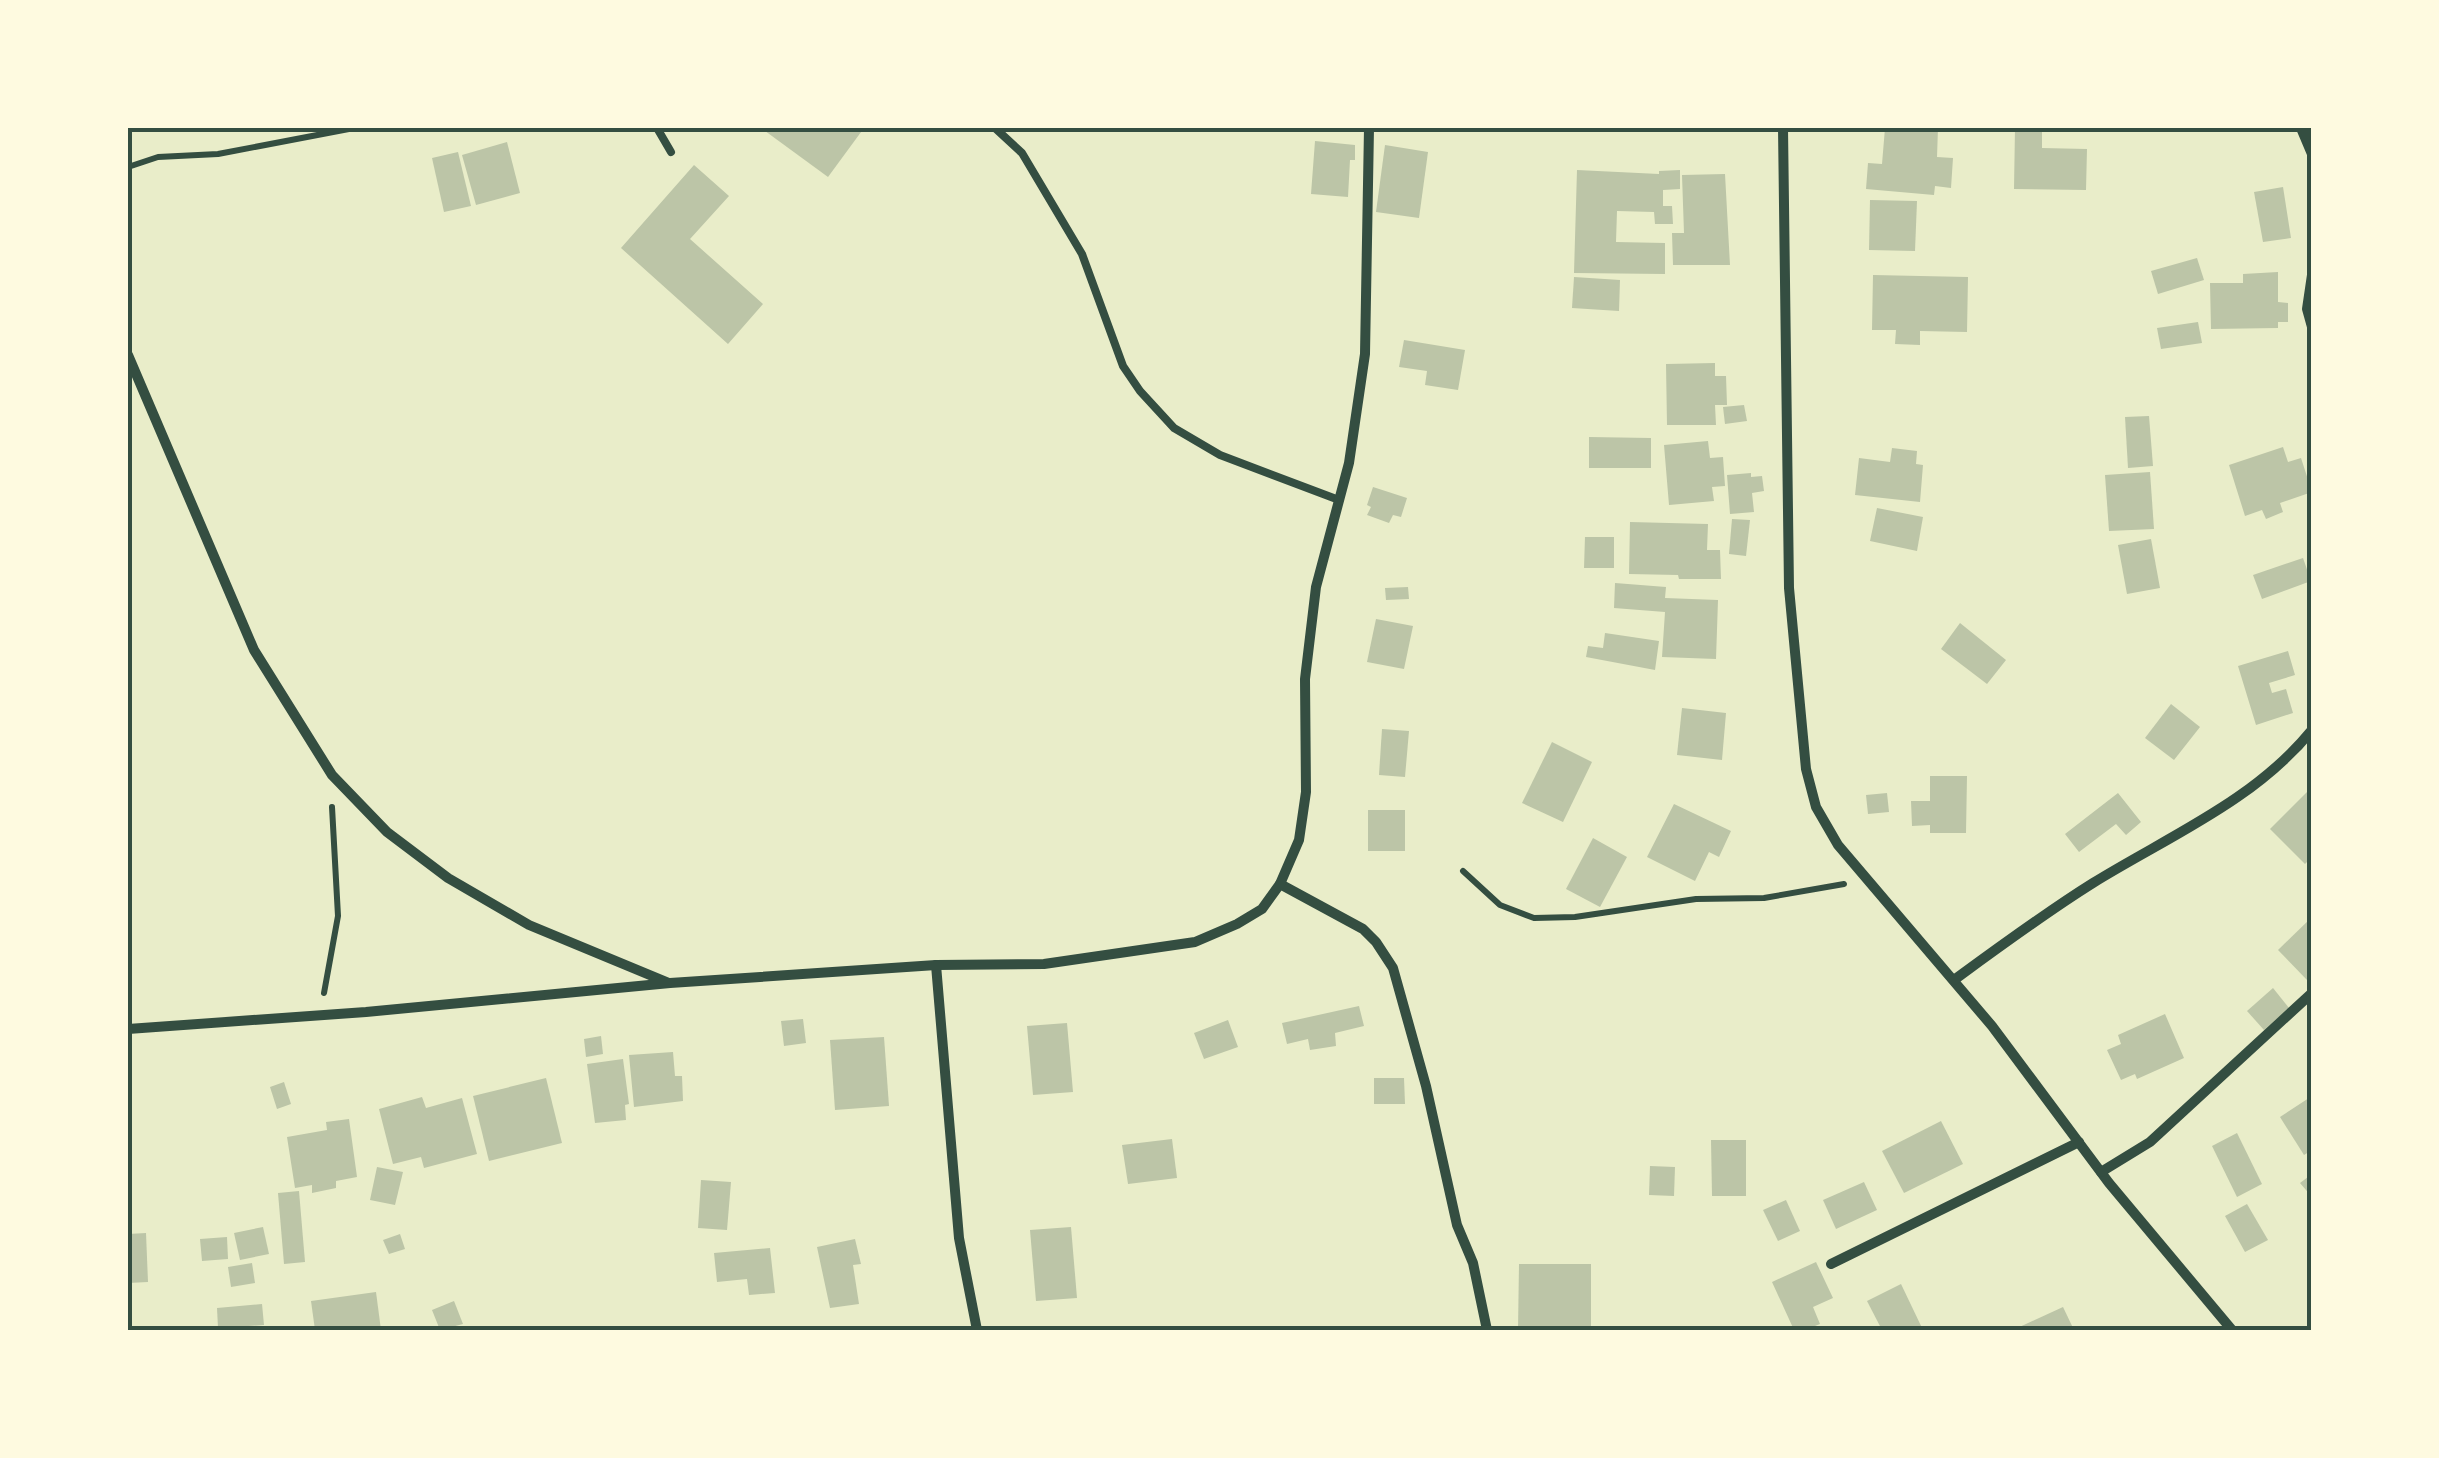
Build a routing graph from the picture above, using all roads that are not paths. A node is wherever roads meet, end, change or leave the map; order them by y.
1 (657, 128) edge
2 (995, 128) edge
3 (1370, 128) edge
4 (1782, 128) edge
5 (2301, 128) edge
6 (671, 152) dead end
7 (2312, 154) edge
8 (2312, 275) edge
9 (2312, 326) edge
10 (128, 355) edge
11 (1339, 500) junction
12 (2312, 730) edge
13 (1280, 884) junction
14 (936, 966) junction
15 (1954, 980) junction
16 (670, 984) junction
17 (2312, 993) edge
18 (128, 1029) edge
19 (2079, 1142) junction
20 (2101, 1172) junction
21 (1831, 1264) dead end
22 (977, 1330) edge
23 (1487, 1330) edge
24 (2232, 1330) edge

1 - 6 lane
2 - 11 lane
3 - 11 street
4 - 15 street
5 - 7 street
8 - 9 street
10 - 16 street
11 - 13 street
12 - 15 street
13 - 14 street
13 - 23 street
14 - 16 street
14 - 22 street
15 - 19 street
16 - 18 street
17 - 20 street
19 - 20 street
19 - 21 street
20 - 24 street

